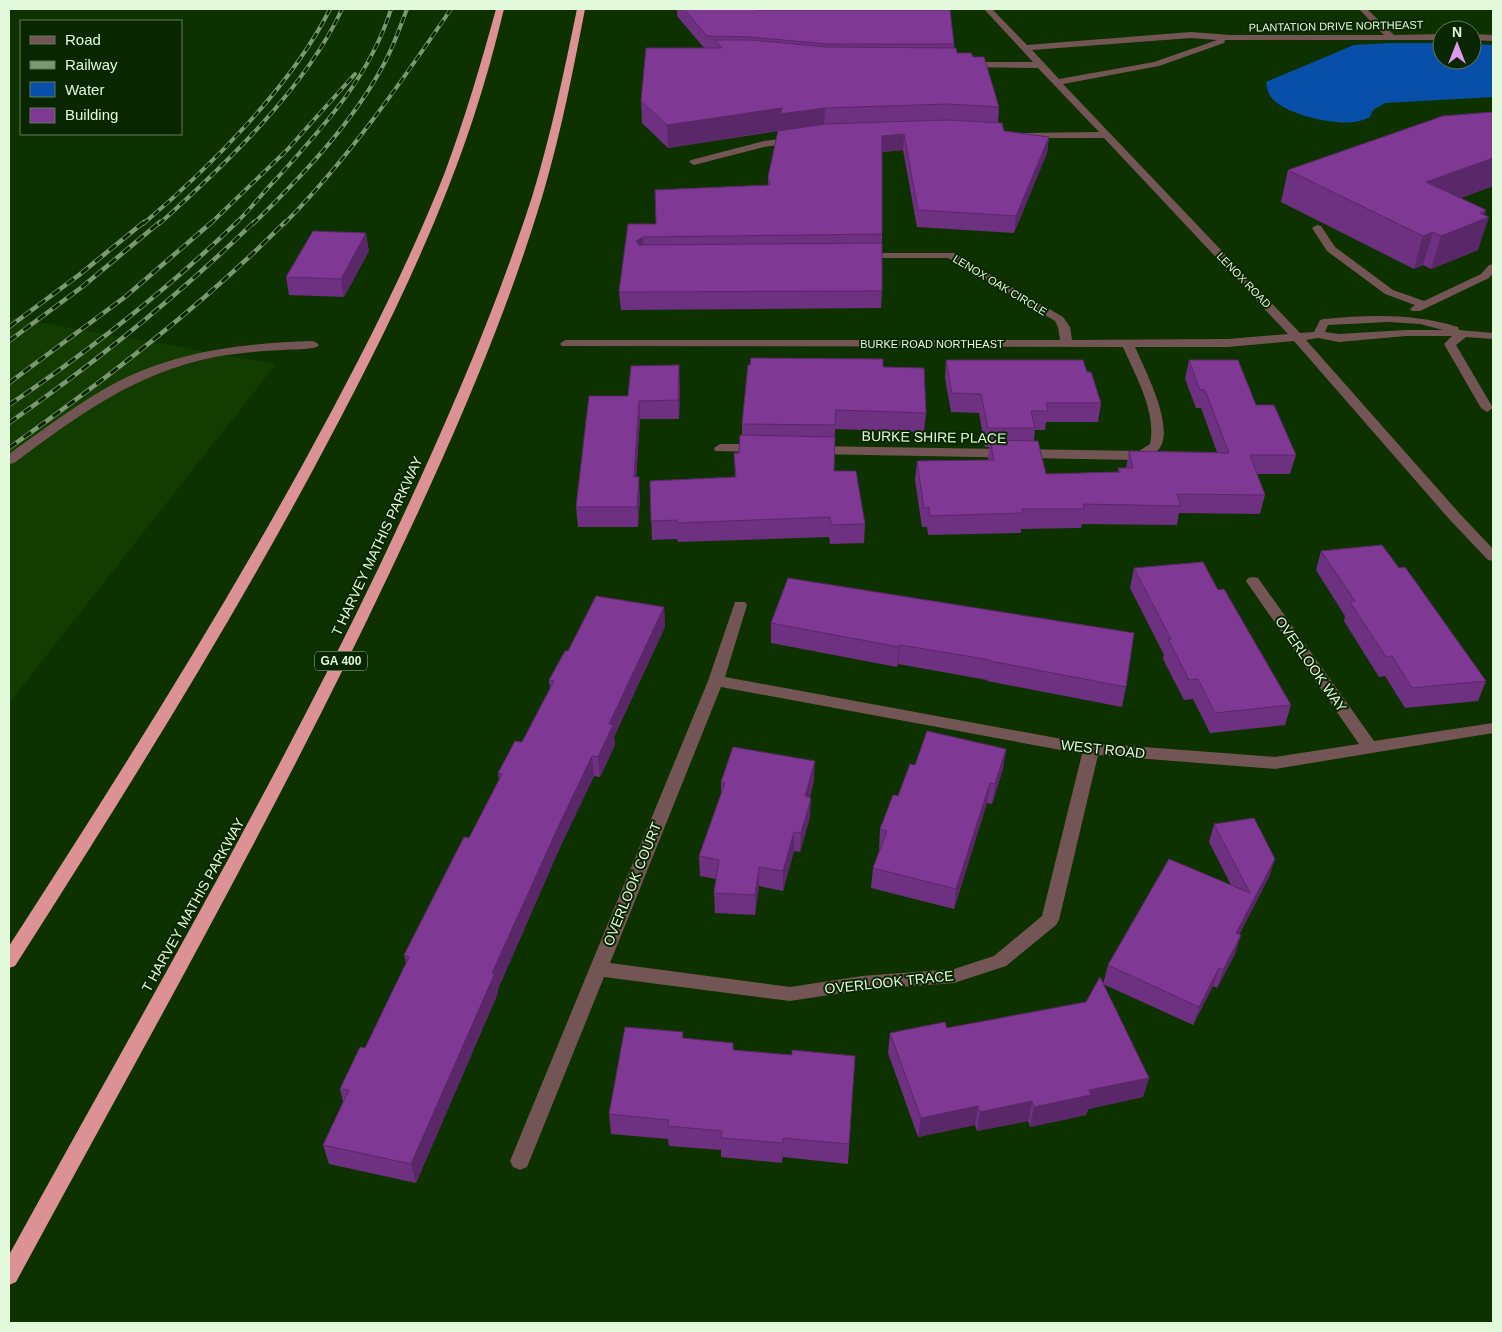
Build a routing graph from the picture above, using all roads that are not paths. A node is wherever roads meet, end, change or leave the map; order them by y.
1 (500, 9) edge
2 (581, 9) edge
3 (988, 9) edge
4 (1363, 9) edge
5 (1170, 37) junction
6 (1391, 37) junction
7 (1432, 37) edge
8 (1230, 38) junction
9 (1025, 48) junction
10 (1189, 52) junction
11 (955, 65) edge
12 (1041, 65) junction
13 (1056, 82) junction
14 (1106, 135) junction
15 (1013, 136) edge
16 (807, 139) edge
17 (694, 162) dead end
18 (1317, 228) dead end
19 (851, 256) edge
20 (1493, 267) edge
21 (1424, 305) junction
22 (1400, 317) junction
23 (1370, 319) junction
24 (1464, 332) junction
25 (1318, 335) junction
26 (1384, 335) junction
27 (1493, 336) edge
28 (1298, 338) junction
29 (1127, 343) junction
30 (566, 344) dead end
31 (1067, 344) junction
32 (313, 345) dead end
33 (1486, 408) dead end
34 (720, 448) dead end
35 (770, 449) edge
36 (799, 449) edge
37 (9, 460) edge
38 (1493, 557) edge
39 (1253, 581) dead end
40 (740, 605) dead end
41 (716, 681) junction
42 (1493, 728) edge
43 (1370, 747) junction
44 (1091, 750) junction
45 (9, 961) edge
46 (598, 969) junction
47 (520, 1161) dead end
48 (9, 1274) edge

1 - 45 highway
2 - 48 highway, T HARVEY MATHIS PARKWAY / GA 400
3 - 9 street, LENOX ROAD
4 - 6 street
5 - 8 street, PLANTATION DRIVE NORTHEAST
5 - 9 street, PLANTATION DRIVE NORTHEAST
5 - 10 street
6 - 7 street, PLANTATION DRIVE NORTHEAST
6 - 8 street, PLANTATION DRIVE NORTHEAST
8 - 10 street, PLANTATION DRIVE NORTHEAST
9 - 12 street, LENOX ROAD
10 - 13 street, PLANTATION DRIVE NORTHEAST
11 - 12 street
12 - 13 street, LENOX ROAD
13 - 14 street, LENOX ROAD
14 - 15 street
14 - 28 street, LENOX ROAD
16 - 17 street
18 - 21 street
19 - 31 street, LENOX OAK CIRCLE
20 - 21 street
21 - 22 street
22 - 23 street
22 - 24 street
23 - 25 street
23 - 26 street
24 - 26 street, BURKE ROAD NORTHEAST
24 - 27 street
24 - 33 street
25 - 26 street, BURKE ROAD NORTHEAST
25 - 28 street, BURKE ROAD NORTHEAST
28 - 29 street, BURKE ROAD NORTHEAST
28 - 38 street, LENOX ROAD
29 - 31 street, BURKE ROAD NORTHEAST
29 - 36 street, BURKE SHIRE PLACE
30 - 31 street, BURKE ROAD NORTHEAST
32 - 37 street
34 - 35 street
39 - 43 street, OVERLOOK WAY
40 - 41 street, OVERLOOK COURT
41 - 44 street, WEST ROAD
41 - 46 street, OVERLOOK COURT
42 - 43 street, WEST ROAD
43 - 44 street, WEST ROAD
44 - 46 street, OVERLOOK TRACE
46 - 47 street, OVERLOOK COURT

